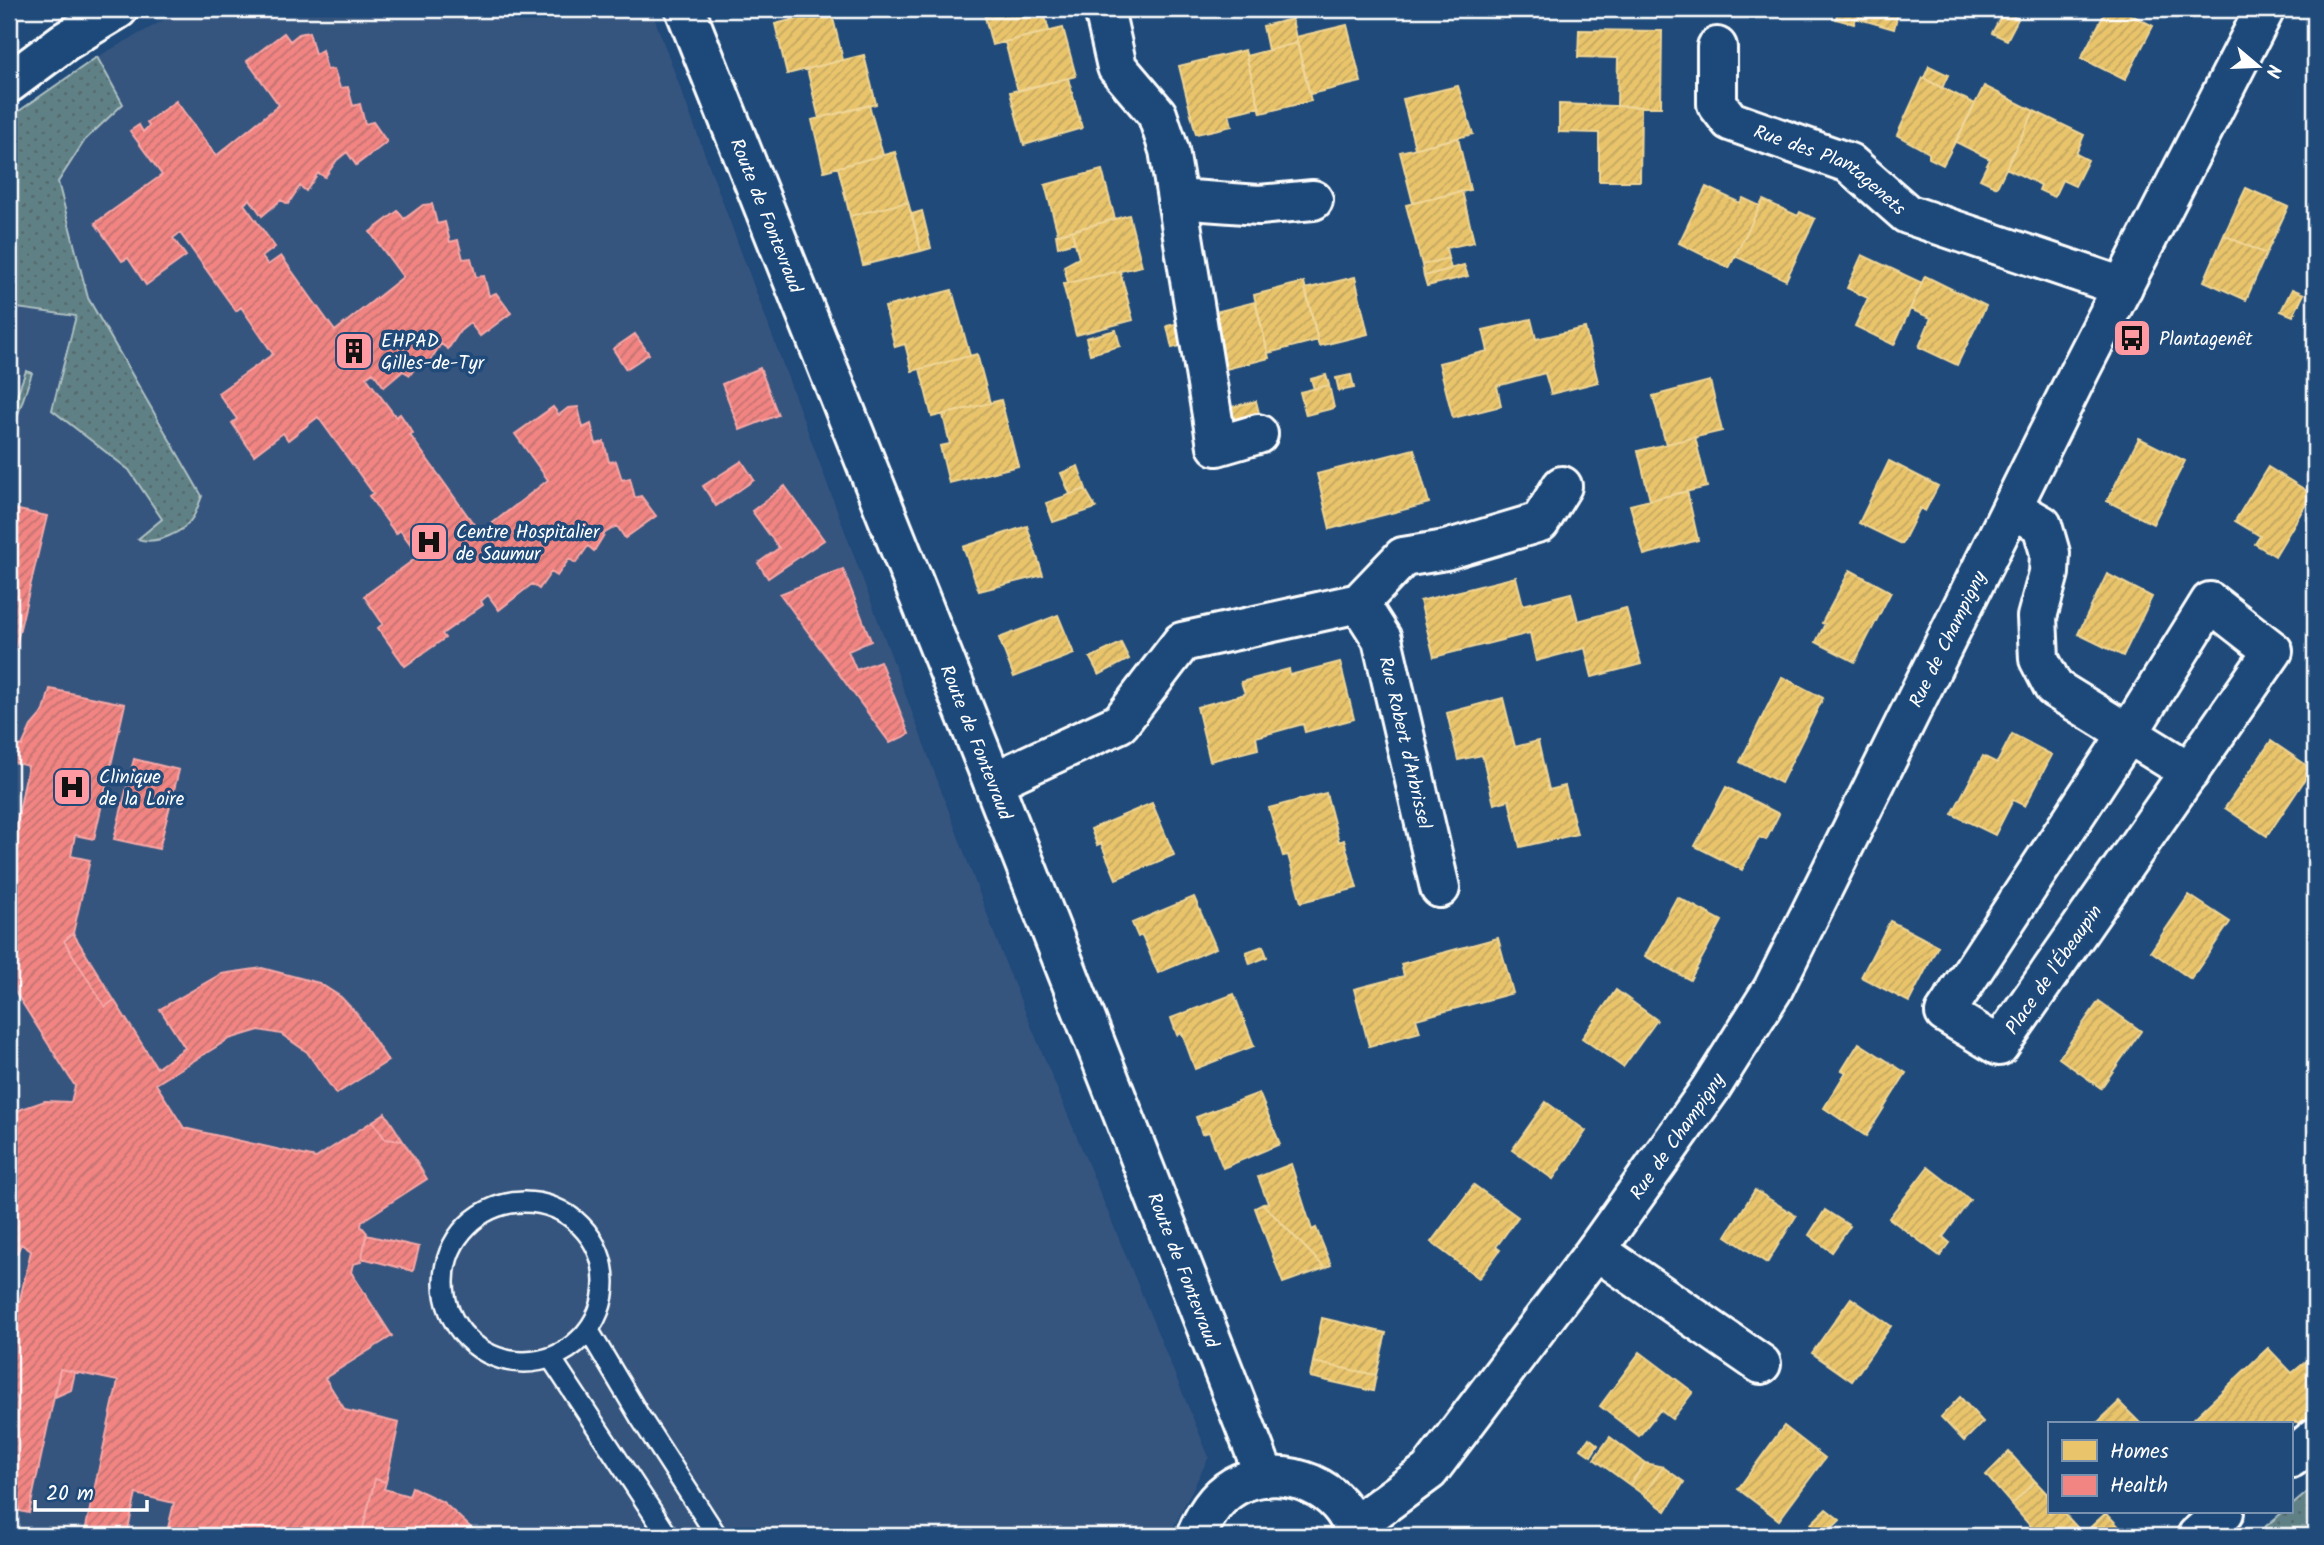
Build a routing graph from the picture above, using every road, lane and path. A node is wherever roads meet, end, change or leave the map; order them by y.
1 (118, 9) edge
2 (685, 9) edge
3 (1104, 9) edge
4 (2265, 9) edge
5 (1717, 47) dead end
6 (9, 83) edge
7 (1177, 199) junction
8 (1313, 200) dead end
9 (2123, 287) junction
10 (1258, 434) dead end
11 (1562, 486) dead end
12 (2014, 509) junction
13 (1359, 603) junction
14 (2128, 734) junction
15 (2190, 772) junction
16 (993, 782) junction
17 (1440, 888) dead end
18 (1596, 1250) junction
19 (589, 1331) junction
20 (551, 1358) junction
21 (1761, 1364) dead end
22 (2315, 1438) edge
23 (2292, 1457) edge
24 (1265, 1477) junction
25 (2222, 1514) edge
26 (1354, 1532) edge
27 (668, 1536) edge
28 (717, 1536) edge
29 (1196, 1536) edge
30 (2197, 1536) edge

1 - 6 street
2 - 16 street, Route de Fontevraud
3 - 7 street
4 - 9 street, Rue de Champigny
5 - 9 street, Rue des Plantagenets
7 - 8 street
7 - 10 street
9 - 12 street, Rue de Champigny
11 - 13 street
12 - 14 street
12 - 18 street, Rue de Champigny
13 - 16 street
13 - 17 street, Rue Robert d'Arbrissel
14 - 15 street
14 - 15 street, Place de l'Ébeaupin
14 - 15 street, Place de l'Ébeaupin
16 - 24 street, Route de Fontevraud
18 - 21 street
18 - 26 street, Rue de Champigny
19 - 20 lane
19 - 20 lane
19 - 28 lane
20 - 27 lane
22 - 23 street
24 - 26 street
24 - 29 street
25 - 30 street

